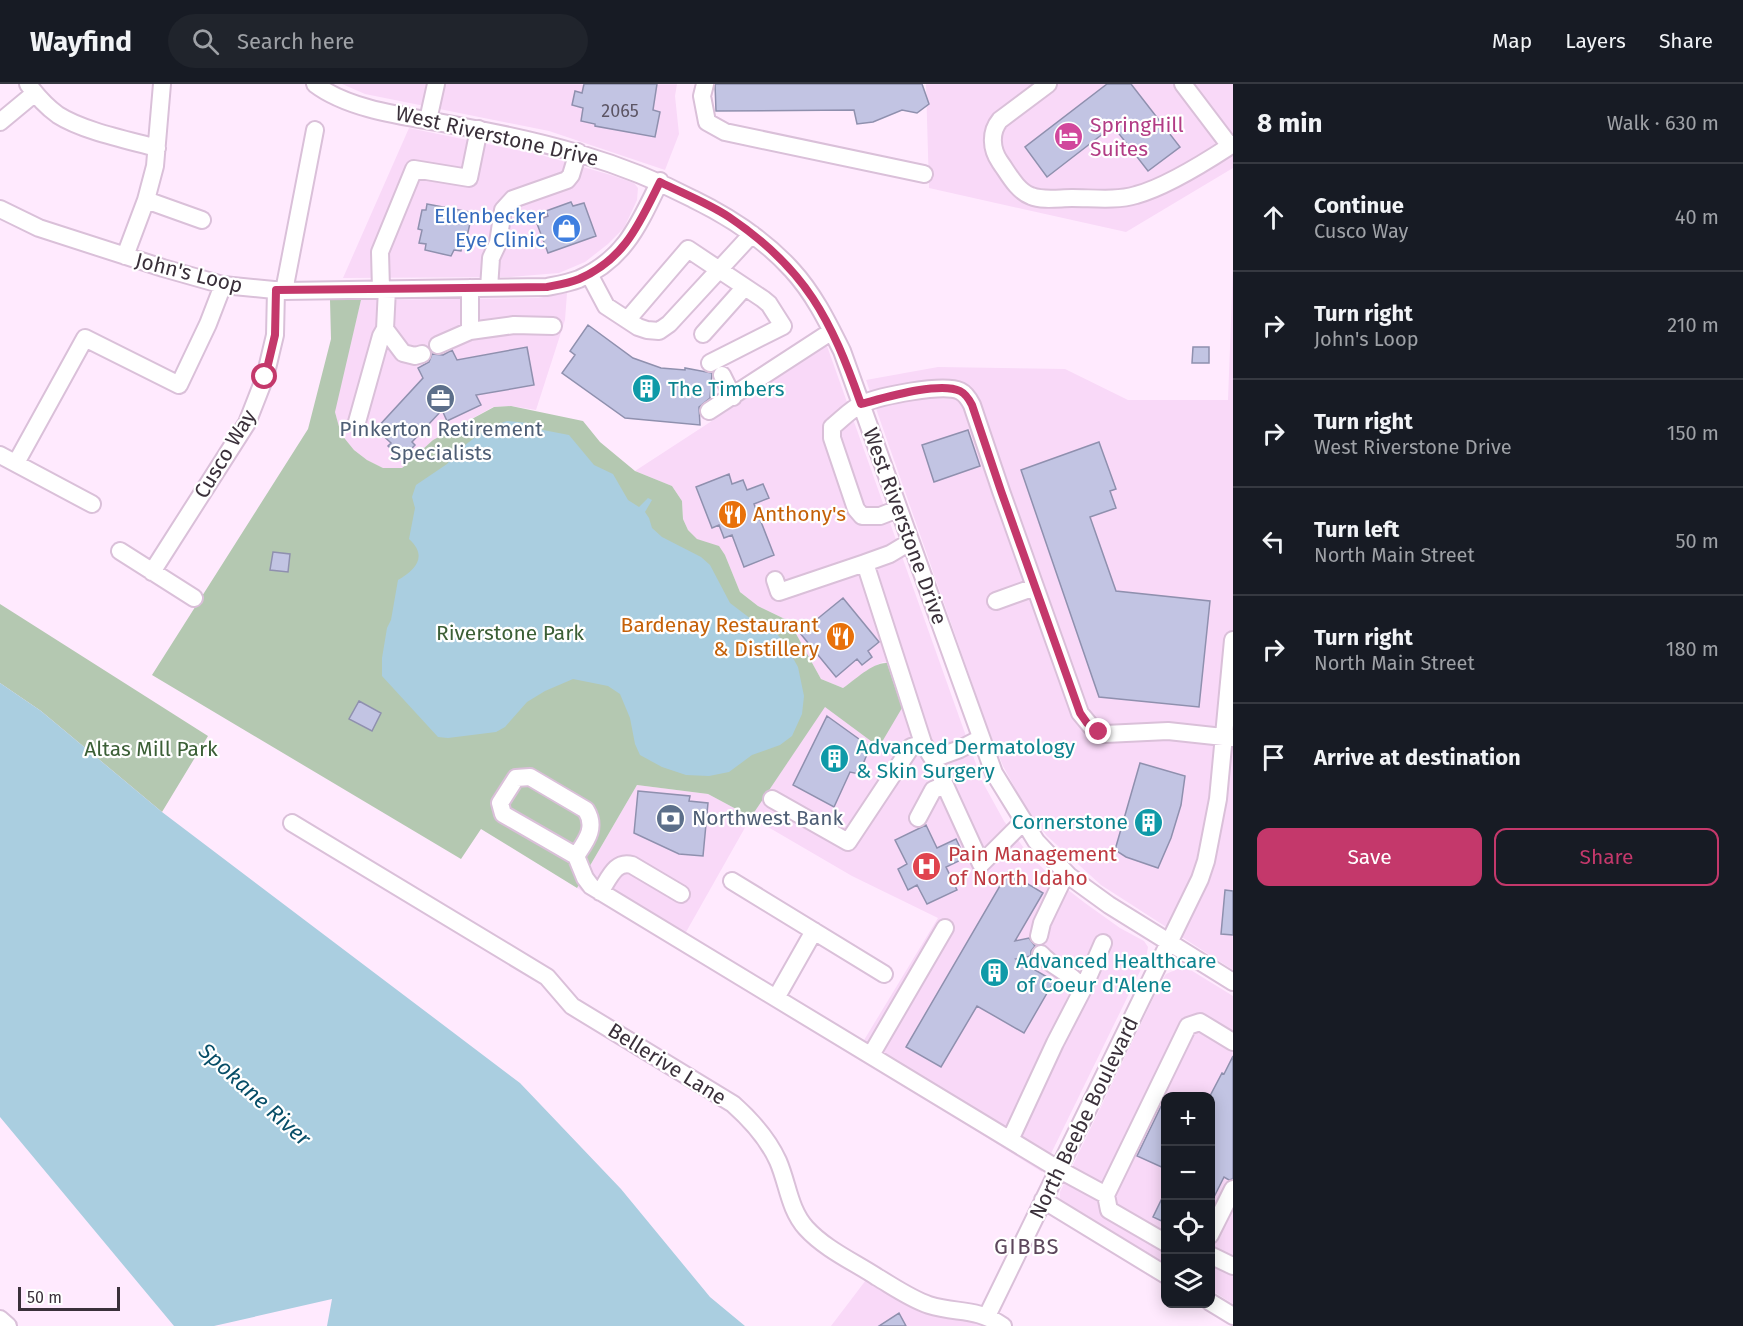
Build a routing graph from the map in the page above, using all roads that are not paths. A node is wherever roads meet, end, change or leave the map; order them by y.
1 (162, 84) edge
2 (315, 84) edge
3 (436, 84) edge
4 (705, 84) edge
5 (1048, 84) edge
6 (1183, 84) edge
7 (32, 88) edge
8 (428, 120) junction
9 (0, 122) edge
10 (479, 129) junction
11 (315, 130) dead end
12 (1232, 145) edge
13 (158, 148) junction
14 (578, 152) junction
15 (924, 174) dead end
16 (660, 182) junction
17 (146, 200) junction
18 (0, 209) edge
19 (202, 220) dead end
20 (752, 234) junction
21 (125, 256) junction
22 (719, 270) junction
23 (589, 274) junction
24 (223, 285) junction
25 (470, 288) junction
26 (489, 288) junction
27 (744, 288) junction
28 (384, 289) junction
29 (280, 290) junction
30 (628, 319) junction
31 (553, 326) dead end
32 (385, 329) junction
33 (470, 331) junction
34 (832, 332) junction
35 (703, 334) dead end
36 (438, 345) dead end
37 (422, 354) dead end
38 (733, 397) junction
39 (861, 404) junction
40 (709, 411) dead end
41 (357, 422) dead end
42 (0, 455) edge
43 (16, 464) junction
44 (92, 504) dead end
45 (898, 509) junction
46 (910, 542) junction
47 (120, 551) dead end
48 (866, 563) junction
49 (152, 572) junction
50 (775, 580) dead end
51 (1035, 587) junction
52 (194, 598) dead end
53 (996, 601) dead end
54 (1233, 640) edge
55 (981, 738) junction
56 (1228, 738) edge
57 (923, 742) junction
58 (933, 759) junction
59 (945, 785) junction
60 (772, 799) dead end
61 (918, 818) dead end
62 (1023, 821) junction
63 (292, 823) dead end
64 (576, 856) junction
65 (1066, 873) junction
66 (732, 881) dead end
67 (600, 892) junction
68 (681, 894) dead end
69 (945, 928) dead end
70 (814, 931) junction
71 (1038, 936) dead end
72 (1103, 943) dead end
73 (1170, 943) junction
74 (1041, 954) dead end
75 (884, 974) dead end
76 (1233, 982) edge
77 (1083, 989) junction
78 (776, 998) junction
79 (1233, 1042) edge
80 (871, 1055) junction
81 (1010, 1140) junction
82 (1058, 1169) junction
83 (1233, 1189) edge
84 (1106, 1195) junction
85 (1043, 1200) junction
86 (1215, 1225) edge
87 (1161, 1241) edge
88 (1215, 1257) edge
89 (1233, 1266) edge
90 (1161, 1272) edge
91 (1215, 1305) edge
92 (987, 1316) junction
93 (1233, 1316) edge
94 (956, 1318) edge
95 (0, 1319) edge
96 (8, 1326) edge
97 (1003, 1326) edge

1 - 13 street
2 - 8 street, West Riverstone Drive
3 - 8 street
4 - 15 street
5 - 12 street
6 - 12 street
7 - 9 street
7 - 13 street
8 - 10 street, West Riverstone Drive
10 - 14 street, West Riverstone Drive
10 - 28 street
11 - 29 street, Cusco Way
13 - 17 street
14 - 16 street, West Riverstone Drive
14 - 26 street
16 - 20 street, West Riverstone Drive
16 - 23 street, John's Loop
17 - 19 street
17 - 21 street
18 - 21 street, John's Loop
20 - 22 street
20 - 34 street, West Riverstone Drive
21 - 24 street, John's Loop
22 - 27 street
22 - 30 street
22 - 30 street
23 - 26 street, John's Loop
23 - 30 street
24 - 29 street, John's Loop
24 - 43 street
25 - 26 street, John's Loop
25 - 28 street, John's Loop
25 - 33 street
27 - 35 street
27 - 38 street
28 - 29 street, John's Loop
28 - 32 street
29 - 49 street, Cusco Way
31 - 33 street
32 - 37 street
32 - 41 street
33 - 36 street
34 - 38 street
34 - 39 street, West Riverstone Drive
38 - 40 street
39 - 45 street, West Riverstone Drive
39 - 45 street
39 - 51 street
42 - 43 street
43 - 44 street
45 - 46 street, West Riverstone Drive
46 - 48 street
46 - 55 street, West Riverstone Drive
47 - 49 street
48 - 50 street
48 - 57 street
49 - 52 street
51 - 53 street
51 - 56 street
54 - 56 street, North Beebe Boulevard
55 - 58 street
55 - 62 street, West Riverstone Drive
56 - 73 street, North Beebe Boulevard
57 - 58 street
57 - 60 street
58 - 59 street
59 - 61 street
59 - 62 street
62 - 65 street, West Riverstone Drive
63 - 94 street, Bellerive Lane
64 - 64 street
64 - 67 street
65 - 71 street
65 - 73 street, West Riverstone Drive
66 - 70 street
67 - 68 street
67 - 78 street
69 - 80 street
70 - 75 street
70 - 78 street
72 - 77 street
73 - 76 street, West Riverstone Drive
73 - 82 street, North Beebe Boulevard
74 - 77 street
77 - 81 street
78 - 80 street
79 - 84 street
80 - 81 street
81 - 82 street
82 - 84 street
82 - 85 street, North Beebe Boulevard
83 - 86 street
84 - 87 street
85 - 90 street
85 - 92 street, North Beebe Boulevard
88 - 89 street
91 - 93 street
92 - 94 street, Bellerive Lane
92 - 97 street, Bellerive Lane
95 - 96 street

